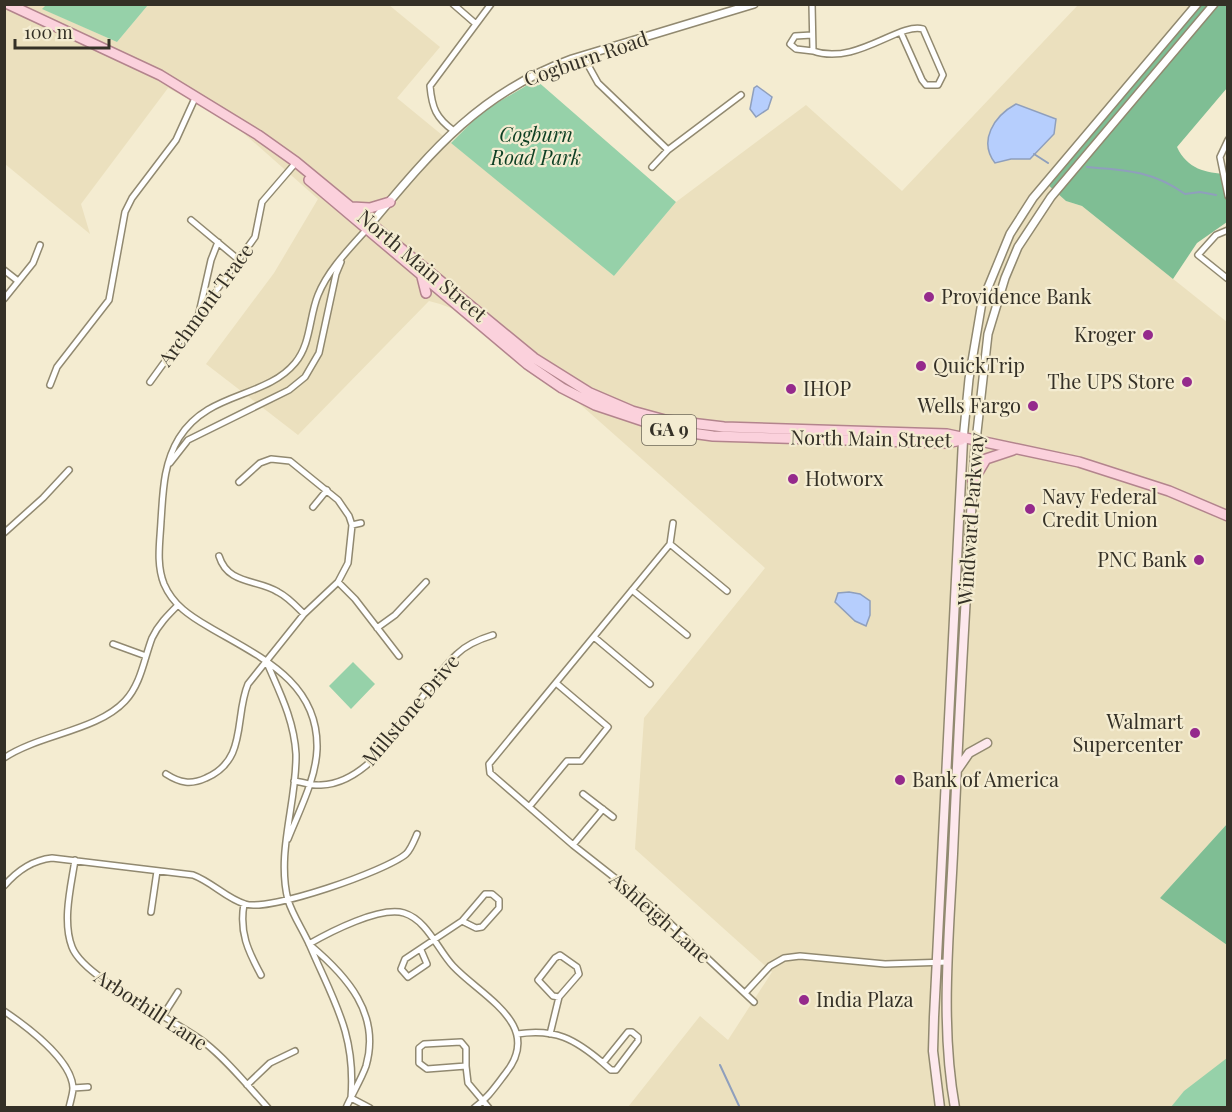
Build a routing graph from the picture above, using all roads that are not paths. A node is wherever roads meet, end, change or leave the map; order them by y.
1 (8, 4) edge
2 (453, 4) edge
3 (491, 4) edge
4 (754, 4) edge
5 (812, 4) edge
6 (1197, 4) edge
7 (1214, 4) edge
8 (476, 24) junction
9 (901, 33) junction
10 (812, 35) junction
11 (813, 51) junction
12 (583, 56) junction
13 (741, 95) dead end
14 (196, 96) junction
15 (454, 131) junction
16 (258, 135) junction
17 (1227, 140) edge
18 (668, 150) junction
19 (293, 166) junction
20 (652, 167) dead end
21 (1227, 196) edge
22 (390, 202) junction
23 (350, 206) junction
24 (191, 220) dead end
25 (369, 226) junction
26 (1227, 230) edge
27 (218, 242) junction
28 (40, 245) dead end
29 (344, 255) junction
30 (239, 260) junction
31 (4, 270) edge
32 (421, 275) junction
33 (1227, 279) edge
34 (18, 281) junction
35 (426, 293) dead end
36 (4, 299) edge
37 (199, 315) junction
38 (150, 382) dead end
39 (50, 385) dead end
40 (963, 440) junction
41 (976, 441) junction
42 (1019, 448) junction
43 (166, 469) junction
44 (69, 470) dead end
45 (973, 481) junction
46 (239, 482) dead end
47 (327, 490) junction
48 (313, 507) dead end
49 (1227, 516) edge
50 (361, 523) dead end
51 (673, 523) dead end
52 (352, 525) junction
53 (4, 532) edge
54 (670, 544) junction
55 (219, 556) dead end
56 (338, 582) junction
57 (426, 582) dead end
58 (632, 590) junction
59 (727, 591) dead end
60 (178, 605) junction
61 (304, 614) junction
62 (377, 628) junction
63 (493, 635) dead end
64 (687, 635) dead end
65 (594, 637) junction
66 (113, 644) dead end
67 (146, 656) junction
68 (399, 656) dead end
69 (267, 663) junction
70 (556, 683) junction
71 (650, 684) dead end
72 (987, 743) dead end
73 (4, 758) edge
74 (957, 772) junction
75 (166, 774) dead end
76 (294, 781) junction
77 (309, 784) junction
78 (584, 794) dead end
79 (528, 807) junction
80 (603, 810) junction
81 (613, 818) dead end
82 (417, 834) dead end
83 (288, 839) junction
84 (573, 845) junction
85 (75, 860) junction
86 (157, 871) junction
87 (4, 886) edge
88 (288, 900) junction
89 (244, 904) junction
90 (151, 912) dead end
91 (462, 921) junction
92 (434, 941) junction
93 (309, 944) junction
94 (421, 950) junction
95 (948, 962) junction
96 (938, 963) junction
97 (261, 975) dead end
98 (178, 992) dead end
99 (745, 993) junction
100 (558, 997) junction
101 (754, 1002) dead end
102 (4, 1011) edge
103 (164, 1014) junction
104 (517, 1034) junction
105 (550, 1034) junction
106 (295, 1051) dead end
107 (603, 1063) junction
108 (466, 1066) junction
109 (247, 1085) junction
110 (88, 1087) dead end
111 (73, 1088) junction
112 (351, 1098) junction
113 (483, 1101) junction
114 (69, 1107) edge
115 (268, 1107) edge
116 (346, 1107) edge
117 (370, 1107) edge
118 (474, 1107) edge
119 (489, 1107) edge
120 (939, 1107) edge
121 (955, 1107) edge

1 - 14 main road, North Main Street / GA 9
2 - 8 street
3 - 8 street
4 - 12 street, Cogburn Road
5 - 10 street
6 - 40 street, Windward Parkway
7 - 41 street, Windward Parkway
8 - 15 street
9 - 9 street
9 - 11 street
10 - 11 street
10 - 11 street
12 - 15 street, Cogburn Road
12 - 18 street
13 - 18 street
14 - 16 main road, North Main Street / GA 9
14 - 39 street
15 - 22 street, Cogburn Road
16 - 19 main road, North Main Street / GA 9
16 - 23 main road, North Main Street / GA 9
17 - 21 street
18 - 20 street
19 - 25 main road, North Main Street / GA 9
19 - 30 street, Archmont Trace
22 - 23 main road
22 - 25 street, Cogburn Road
23 - 25 main road, North Main Street / GA 9
24 - 27 street
25 - 29 street
25 - 32 main road, North Main Street / GA 9
25 - 40 main road, North Main Street / GA 9
26 - 33 street
27 - 30 street
27 - 37 street
28 - 34 street
29 - 43 street
29 - 43 street
30 - 37 street, Archmont Trace
31 - 34 street
32 - 35 main road
32 - 40 main road, North Main Street / GA 9
34 - 36 street
37 - 38 street, Archmont Trace
40 - 41 main road, GA 9
40 - 96 main road, Windward Parkway
41 - 42 main road, GA 9
41 - 45 main road, Windward Parkway
42 - 45 main road
42 - 49 main road, GA 9
43 - 60 street
44 - 53 street
45 - 74 main road, Windward Parkway
46 - 47 street
47 - 48 street
47 - 52 street
50 - 52 street
51 - 54 street
52 - 56 street
54 - 58 street, Ashleigh Lane
54 - 59 street
55 - 61 street
56 - 61 street
56 - 62 street
57 - 62 street
58 - 64 street
58 - 65 street, Ashleigh Lane
60 - 67 street
60 - 69 street
61 - 69 street
62 - 68 street
63 - 77 street, Millstone Drive
65 - 70 street, Ashleigh Lane
65 - 71 street
66 - 67 street
67 - 73 street
69 - 75 street
69 - 76 street
69 - 77 street
70 - 79 street, Ashleigh Lane
70 - 79 street
72 - 74 main road
74 - 95 main road, Windward Parkway
76 - 77 street, Millstone Drive
76 - 83 street
77 - 83 street
78 - 80 street
79 - 84 street, Ashleigh Lane
80 - 81 street
80 - 84 street
82 - 88 street
83 - 88 street
84 - 99 street, Ashleigh Lane
85 - 86 street
85 - 87 street
85 - 103 street, Arborhill Lane
86 - 89 street
86 - 90 street
88 - 89 street
88 - 93 street
89 - 97 street
91 - 91 street
91 - 92 street
92 - 93 street
92 - 94 street
92 - 104 street
93 - 112 street
93 - 112 street
94 - 94 street
95 - 96 street
95 - 121 main road, Windward Parkway
96 - 99 street
96 - 120 main road, Windward Parkway
98 - 103 street
99 - 101 street, Ashleigh Lane
100 - 100 street
100 - 105 street
102 - 111 street
103 - 109 street, Arborhill Lane
104 - 105 street
104 - 113 street
105 - 107 street
106 - 109 street
107 - 107 street
108 - 108 street
108 - 113 street
109 - 115 street, Arborhill Lane
110 - 111 street
111 - 114 street
112 - 116 street
112 - 117 street
113 - 118 street
113 - 119 street

